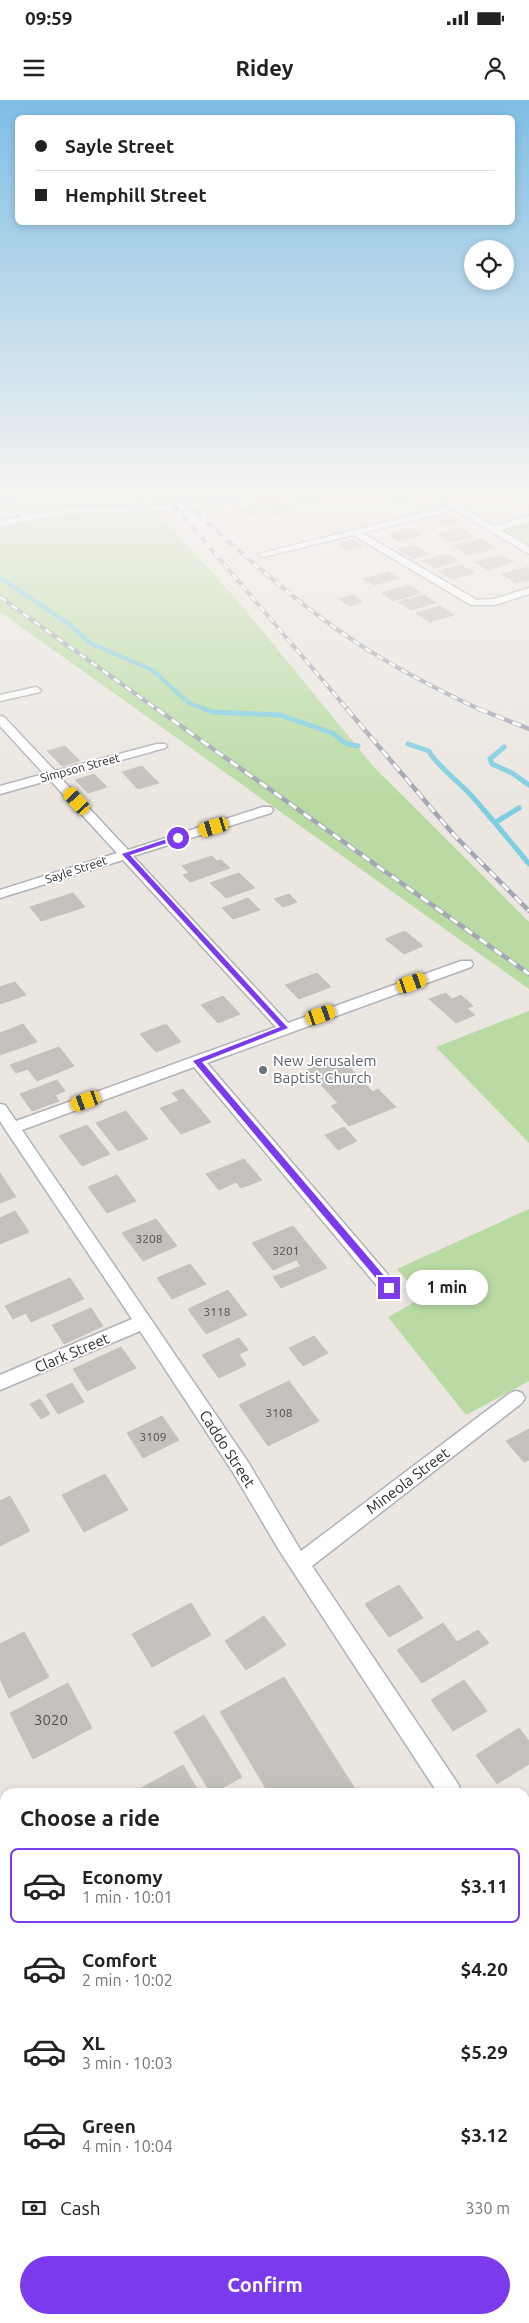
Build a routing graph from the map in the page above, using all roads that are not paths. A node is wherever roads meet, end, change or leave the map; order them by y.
1 (458, 593) edge
2 (524, 593) edge
3 (36, 690) dead end
4 (0, 698) edge
5 (0, 718) edge
6 (161, 746) dead end
7 (52, 775) junction
8 (0, 790) edge
9 (266, 810) dead end
10 (126, 854) junction
11 (0, 894) edge
12 (466, 964) dead end
13 (285, 1028) junction
14 (197, 1061) junction
15 (0, 1109) edge
16 (12, 1128) junction
17 (389, 1288) dead end
18 (143, 1322) junction
19 (0, 1383) edge
20 (516, 1398) dead end
21 (300, 1564) junction
22 (447, 1788) edge

1 - 2 street
3 - 4 street
5 - 7 street
6 - 7 street, Simpson Street
7 - 8 street, Simpson Street
7 - 10 street
9 - 10 street, Sayle Street
10 - 11 street, Sayle Street
10 - 13 street
12 - 13 street
13 - 14 street
14 - 16 street
14 - 17 street
15 - 16 street, Caddo Street
16 - 18 street, Caddo Street
18 - 19 street, Clark Street
18 - 21 street, Caddo Street
20 - 21 street, Mineola Street
21 - 22 street, Caddo Street

